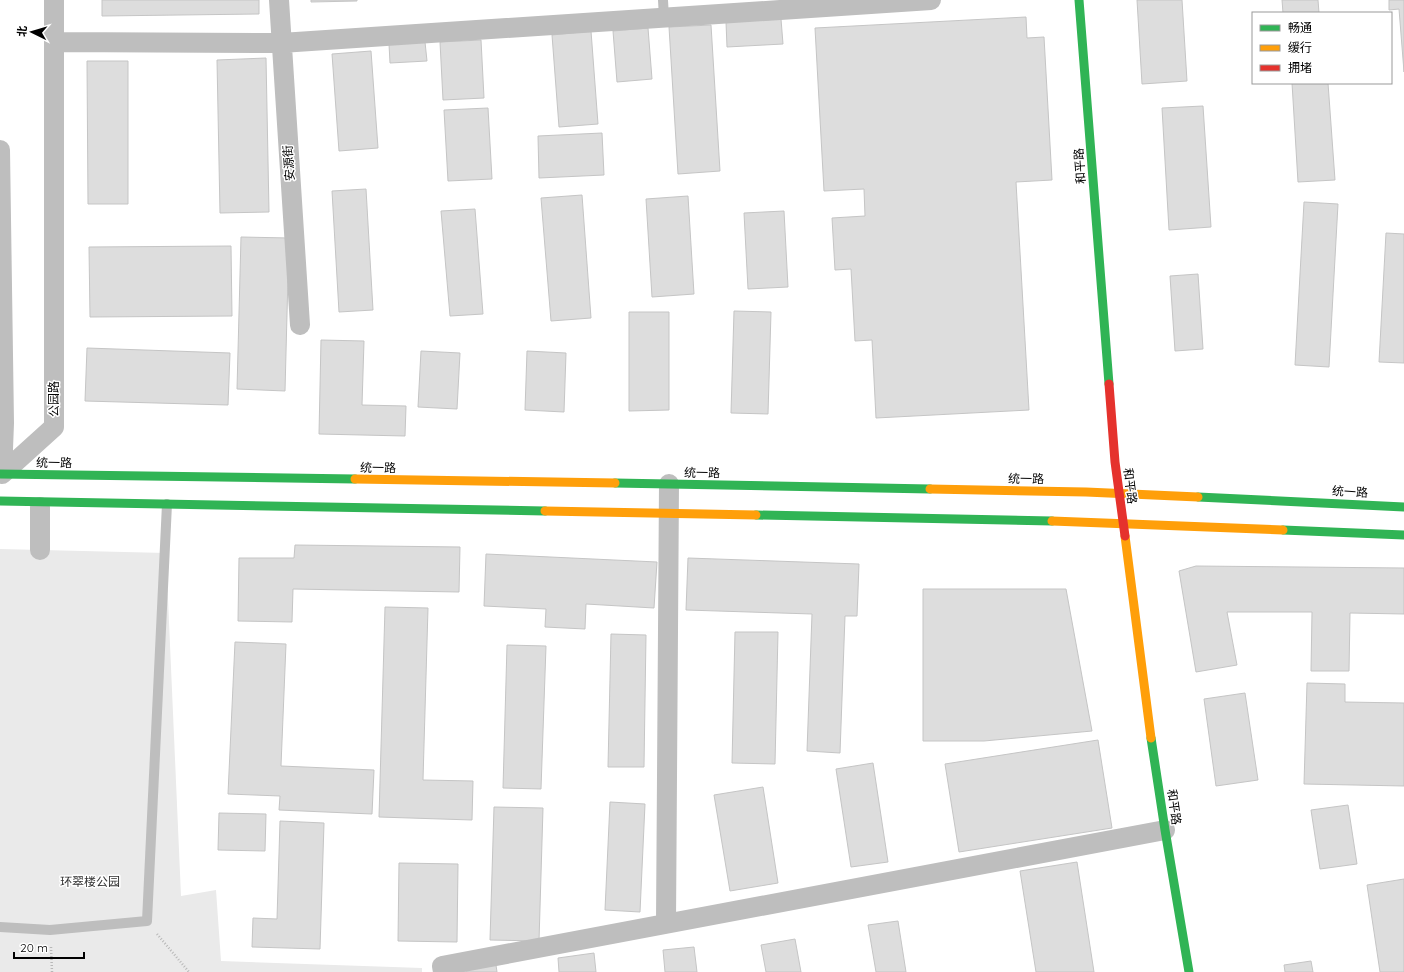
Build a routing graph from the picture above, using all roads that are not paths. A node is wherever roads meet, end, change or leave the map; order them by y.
1 (54, 0) edge
2 (279, 0) edge
3 (931, 0) edge
4 (1079, 0) edge
5 (664, 9) edge
6 (54, 42) junction
7 (281, 43) junction
8 (0, 150) edge
9 (300, 325) dead end
10 (1, 474) edge
11 (669, 484) junction
12 (1119, 494) junction
13 (0, 502) edge
14 (167, 504) junction
15 (40, 507) dead end
16 (1404, 507) edge
17 (668, 513) junction
18 (1123, 524) junction
19 (1404, 535) edge
20 (40, 550) dead end
21 (1165, 830) junction
22 (666, 923) junction
23 (0, 927) edge
24 (443, 972) edge
25 (1189, 972) edge

1 - 6 street, 公园路
2 - 7 street, 安源街
3 - 5 street
4 - 12 main road, 和平路
5 - 7 street
6 - 7 street
6 - 10 street, 公园路
7 - 9 street, 安源街
8 - 10 street
10 - 11 main road, 统一路
11 - 12 main road, 统一路
11 - 17 street
12 - 16 main road, 统一路
12 - 18 main road, 和平路
13 - 14 main road
14 - 17 main road
14 - 23 lane
15 - 20 street
17 - 18 main road
17 - 22 street
18 - 19 main road
18 - 21 main road, 和平路
21 - 22 street
21 - 25 main road, 和平路
22 - 24 street

